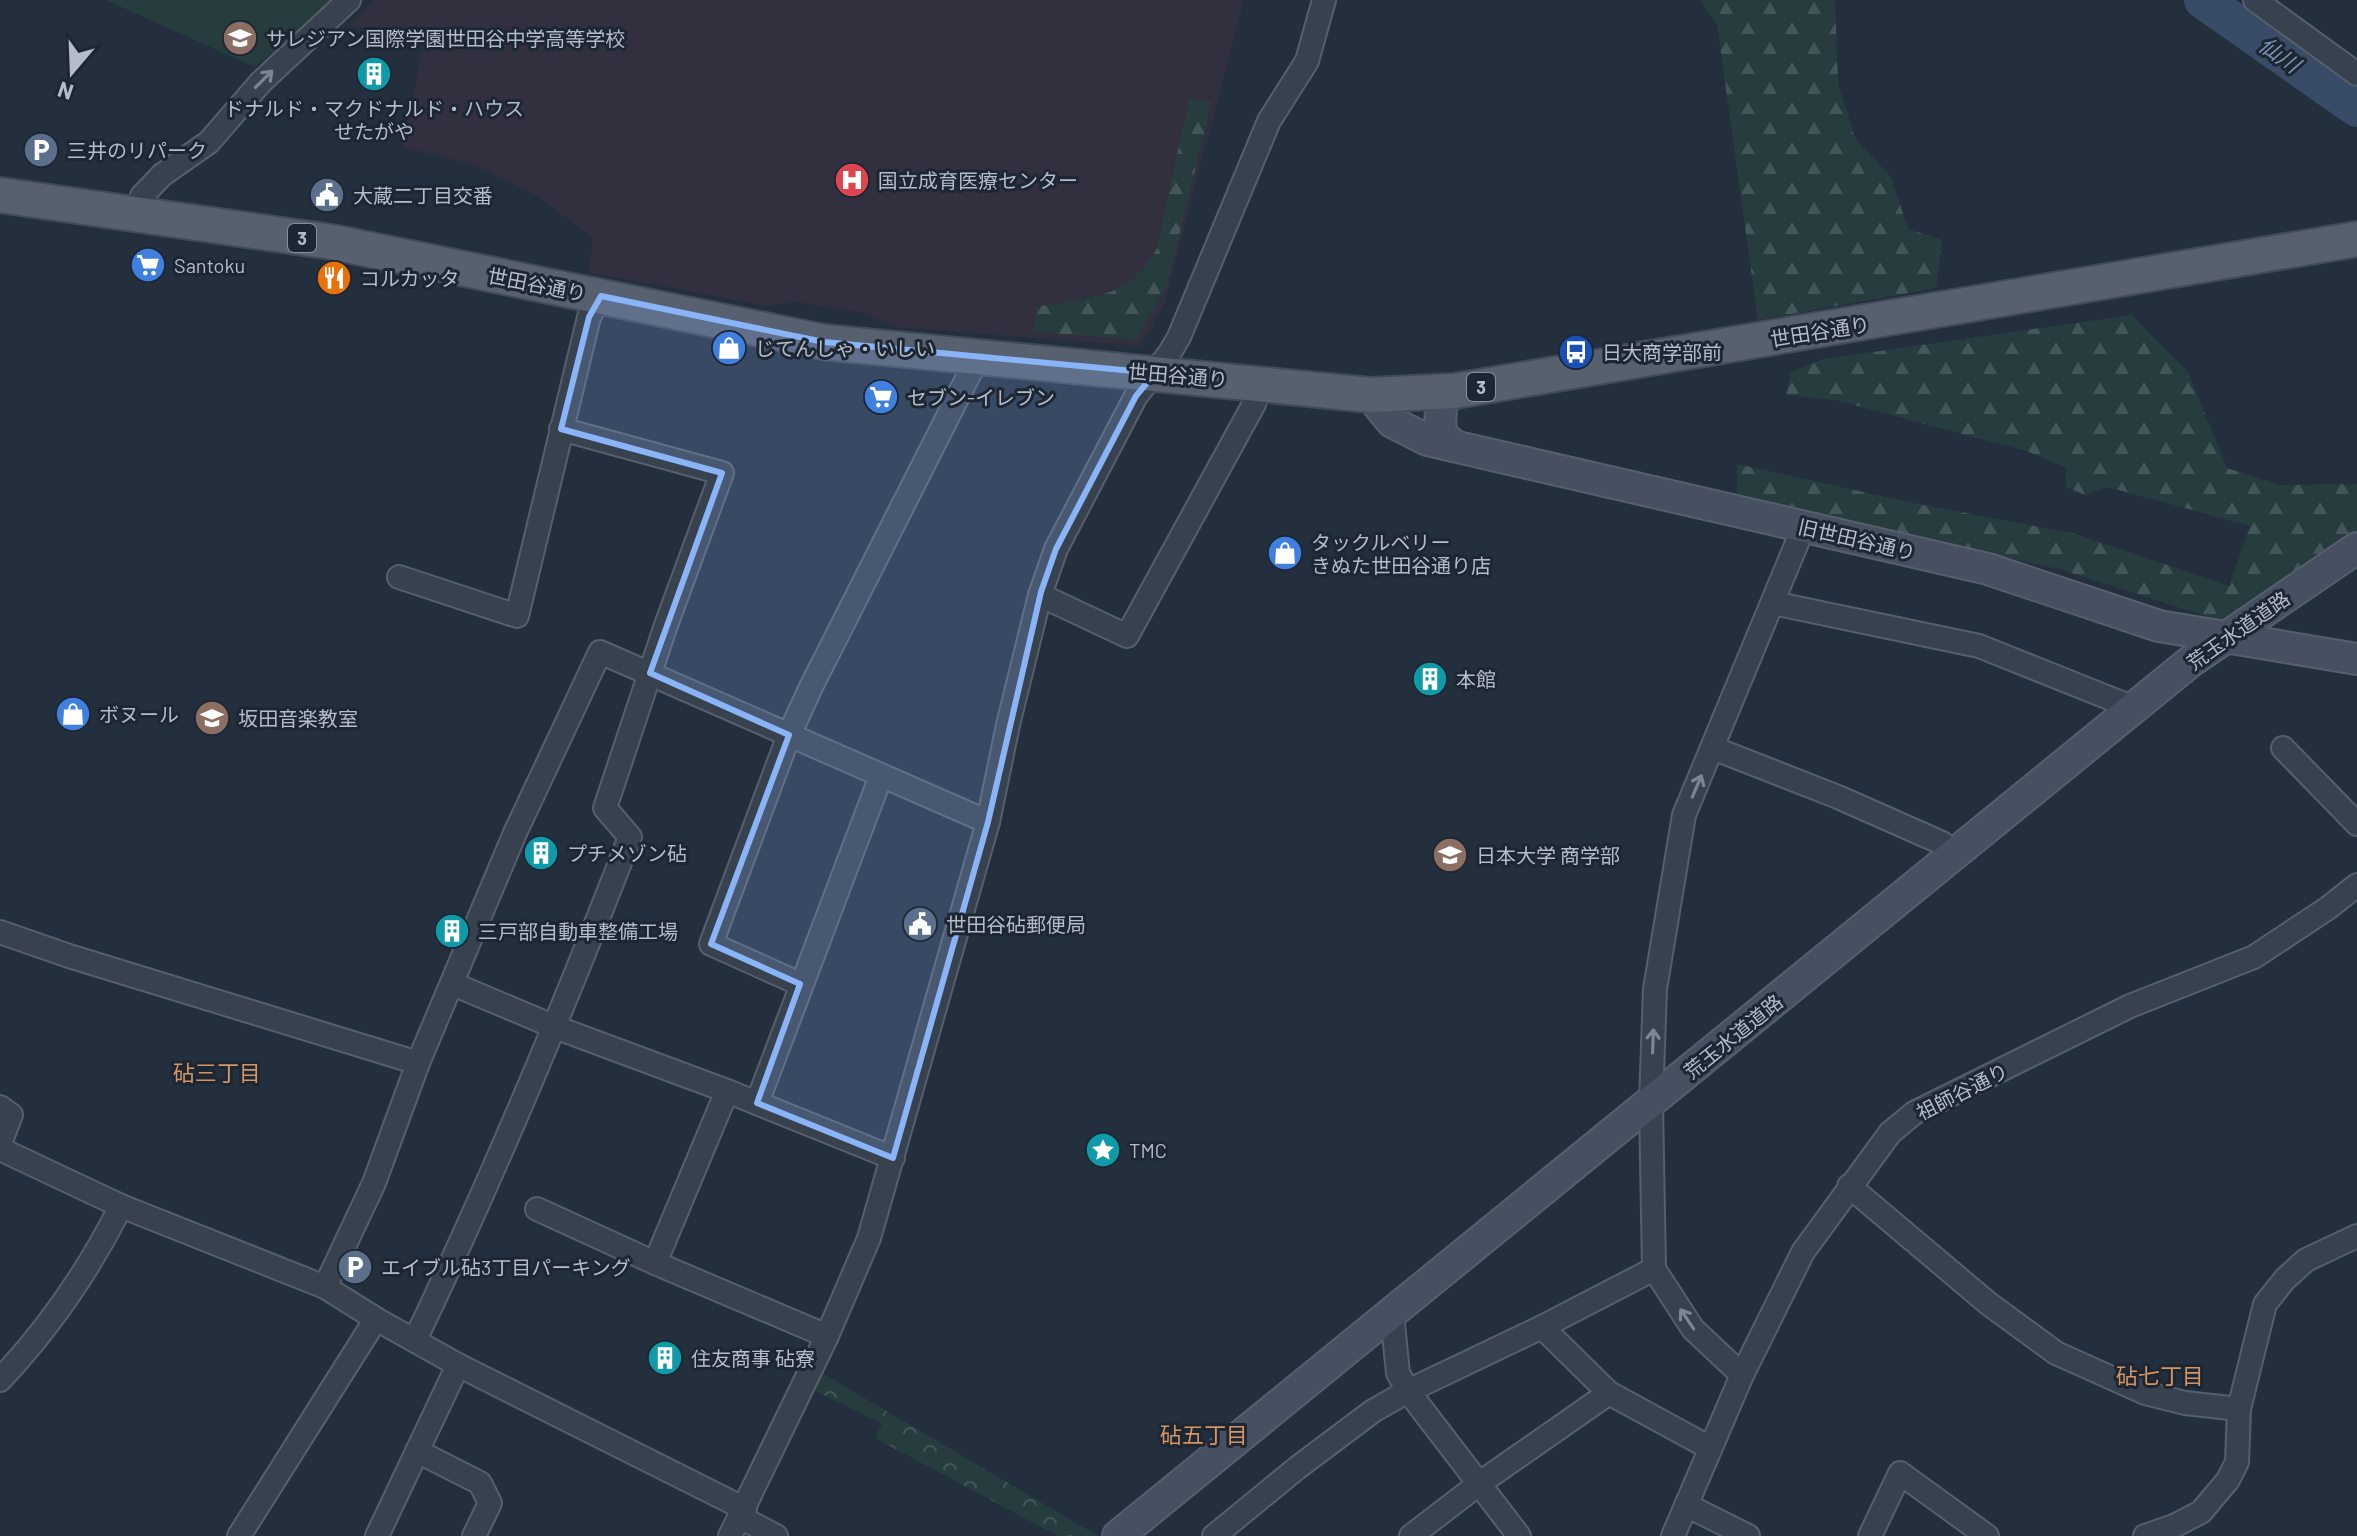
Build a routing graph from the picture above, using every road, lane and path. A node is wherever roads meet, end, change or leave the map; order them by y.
1 (349, 0) edge
2 (1324, 0) edge
3 (2255, 0) edge
4 (2357, 74) edge
5 (0, 195) edge
6 (138, 215) junction
7 (2357, 239) edge
8 (601, 296) junction
9 (978, 357) junction
10 (1155, 373) junction
11 (1259, 383) junction
12 (1455, 391) junction
13 (1370, 395) junction
14 (561, 429) junction
15 (1454, 446) junction
16 (1804, 526) junction
17 (2357, 548) edge
18 (399, 577) dead end
19 (1040, 595) junction
20 (1773, 603) junction
21 (2222, 638) junction
22 (2357, 659) edge
23 (650, 673) junction
24 (2134, 708) junction
25 (789, 735) junction
26 (1713, 748) junction
27 (2283, 748) dead end
28 (881, 776) junction
29 (988, 822) junction
30 (2357, 824) edge
31 (1954, 855) junction
32 (2357, 885) edge
33 (0, 932) edge
34 (453, 984) junction
35 (800, 984) junction
36 (555, 1027) junction
37 (418, 1063) junction
38 (727, 1091) junction
39 (757, 1103) junction
40 (1651, 1103) junction
41 (0, 1107) edge
42 (0, 1143) edge
43 (0, 1149) edge
44 (893, 1158) junction
45 (1849, 1186) junction
46 (121, 1206) junction
47 (537, 1209) dead end
48 (2357, 1236) edge
49 (655, 1263) junction
50 (1654, 1269) junction
51 (325, 1287) junction
52 (1392, 1314) junction
53 (376, 1319) junction
54 (1542, 1327) junction
55 (827, 1336) junction
56 (415, 1340) junction
57 (458, 1365) junction
58 (1742, 1375) junction
59 (0, 1380) edge
60 (1408, 1391) junction
61 (1609, 1393) junction
62 (2239, 1409) junction
63 (1710, 1448) junction
64 (417, 1451) junction
65 (1480, 1483) junction
66 (1686, 1505) junction
67 (738, 1521) edge
68 (239, 1536) edge
69 (377, 1536) edge
70 (474, 1536) edge
71 (776, 1536) edge
72 (1118, 1536) edge
73 (1214, 1536) edge
74 (1411, 1536) edge
75 (1519, 1536) edge
76 (1673, 1536) edge
77 (1748, 1536) edge
78 (1870, 1536) edge
79 (1987, 1536) edge
80 (2145, 1536) edge

6 -> 1 street
2 - 10 street
3 - 4 street
5 - 6 main road, 世田谷通り / 3
6 - 8 main road, 世田谷通り / 3
7 - 12 main road, 世田谷通り / 3
8 - 9 main road, 世田谷通り / 3
8 - 14 street
9 - 10 main road, 世田谷通り / 3
9 - 25 street
10 - 11 main road, 世田谷通り / 3
10 - 19 street
11 - 13 main road, 世田谷通り / 3
11 - 19 street
12 - 13 main road, 世田谷通り / 3
12 - 15 main road
13 - 15 main road, 旧世田谷通り
14 - 18 street
14 - 23 street
15 - 16 main road, 旧世田谷通り
16 - 20 street
16 - 21 main road, 旧世田谷通り
17 - 21 main road, 荒玉水道道路
19 - 29 street
20 - 24 street
20 - 26 street
21 - 22 main road, 旧世田谷通り
21 - 24 main road, 荒玉水道道路
23 - 25 street
23 - 34 street
23 - 36 street
24 - 31 main road, 荒玉水道道路
25 - 28 street
25 - 35 street
26 - 31 street
40 -> 26 street
27 - 30 street
28 - 29 street
28 - 35 street
29 - 44 street
31 - 40 main road, 荒玉水道道路
32 - 45 street, 祖師谷通り
33 - 37 street
34 - 36 street
34 - 37 street
35 - 39 street
36 - 38 street
36 - 56 street
37 - 51 street
38 - 39 street
38 - 49 street
39 - 44 street
40 - 50 street
40 - 52 main road, 荒玉水道道路
41 - 42 street
43 - 46 street
44 - 55 street
45 - 58 street, 祖師谷通り
45 - 62 street
46 - 51 street
46 - 59 street
47 - 49 street
48 - 62 street
49 - 55 street
50 - 54 street
58 -> 50 street
51 - 53 street
52 - 60 street
52 - 72 main road, 荒玉水道道路
53 - 56 street
53 - 68 street
54 - 60 street
54 - 61 street
55 - 67 street
56 - 57 street
57 - 64 street
57 - 67 street
58 - 63 street, 祖師谷通り
60 - 65 street
60 - 73 street
61 - 63 street
61 - 65 street
62 - 80 street
63 - 66 street, 祖師谷通り
64 - 69 street
64 - 70 street
65 - 74 street
65 - 75 street
66 - 76 street, 祖師谷通り
66 - 77 street
67 - 71 street
78 - 79 street

